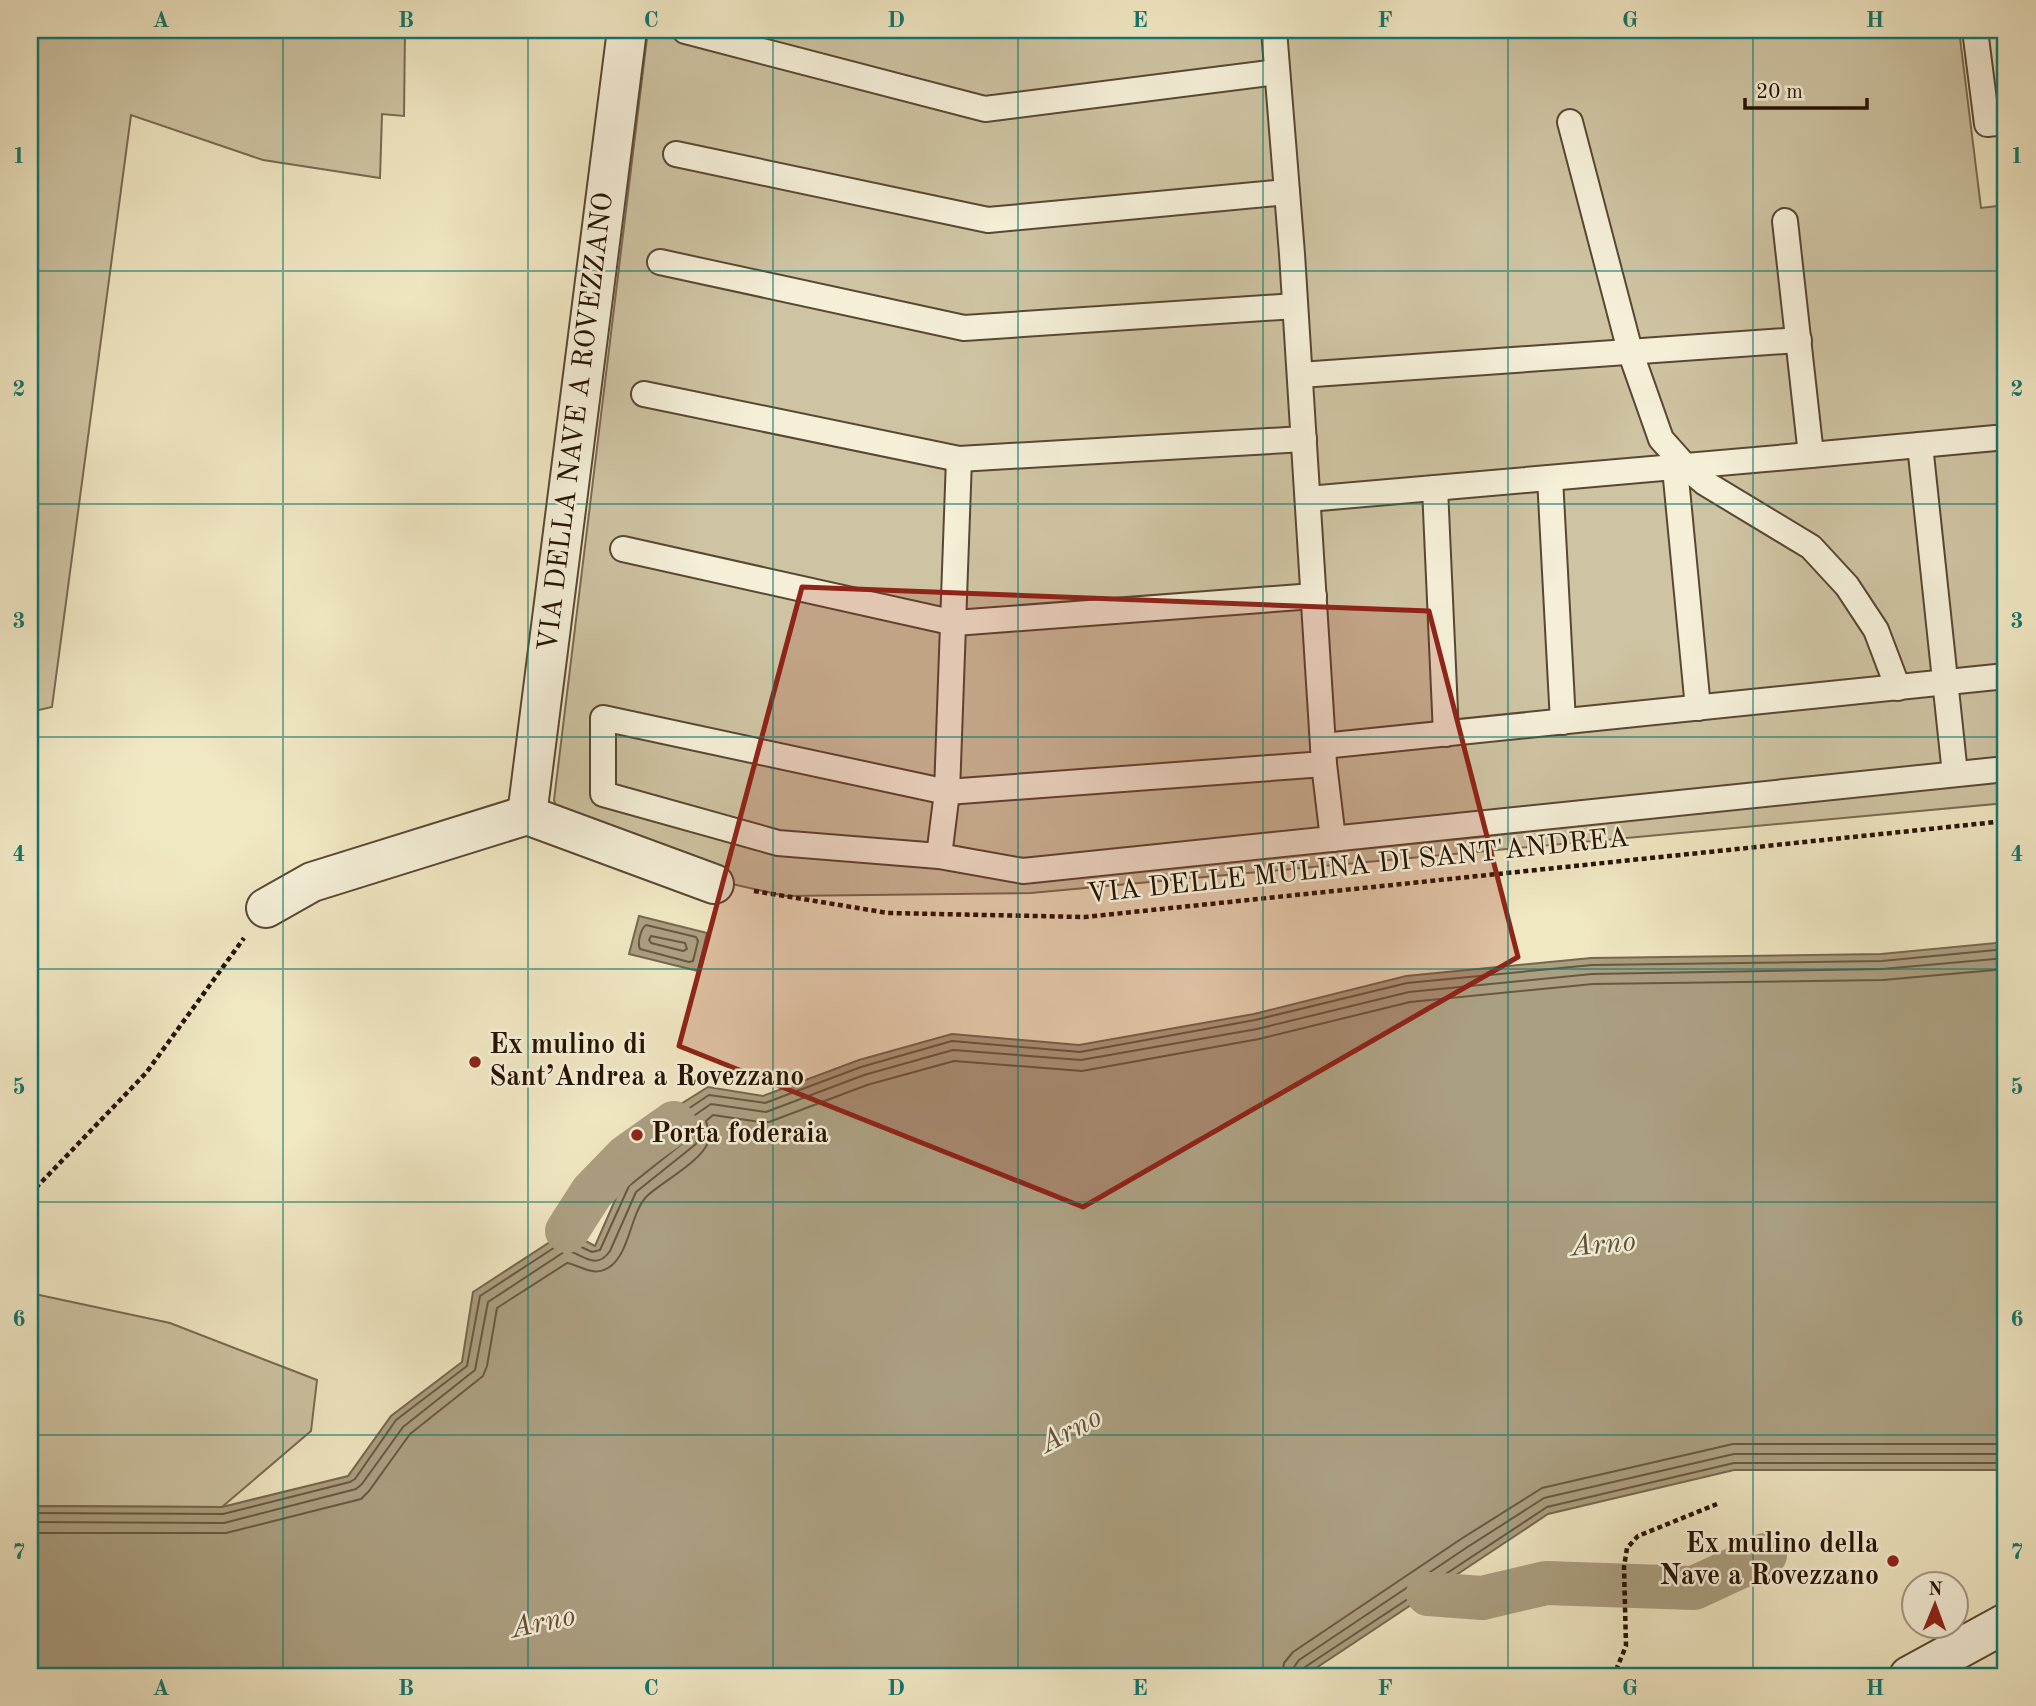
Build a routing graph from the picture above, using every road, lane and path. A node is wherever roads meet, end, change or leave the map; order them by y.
1 (627, 30) edge
2 (1274, 30) edge
3 (1975, 30) edge
4 (685, 31) edge
5 (1277, 72) junction
6 (1570, 122) dead end
7 (2006, 122) edge
8 (676, 154) dead end
9 (1287, 192) junction
10 (1785, 221) dead end
11 (660, 262) dead end
12 (1295, 306) junction
13 (1799, 340) junction
14 (1630, 351) junction
15 (1300, 374) junction
16 (644, 394) dead end
17 (2006, 437) edge
18 (1304, 439) junction
19 (1920, 445) junction
20 (1811, 455) junction
21 (959, 458) junction
22 (1681, 467) junction
23 (1550, 478) junction
24 (1435, 488) junction
25 (1308, 499) junction
26 (624, 550) dead end
27 (1314, 596) junction
28 (954, 623) junction
29 (2006, 676) edge
30 (1944, 682) junction
31 (1898, 688) junction
32 (1698, 708) junction
33 (1563, 722) junction
34 (1447, 734) junction
35 (1324, 755) junction
36 (2006, 769) edge
37 (1955, 774) junction
38 (947, 792) junction
39 (527, 815) junction
40 (2006, 821) edge
41 (1333, 839) junction
42 (939, 856) junction
43 (714, 884) joint
44 (265, 908) joint
45 (30, 1195) edge
46 (1717, 1504) dead end
47 (2006, 1623) edge
48 (1616, 1670) dead end
49 (1909, 1676) edge

1 - 39 street, VIA DELLA NAVE A ROVEZZANO
2 - 5 lane
3 - 7 lane
4 - 5 lane
5 - 9 lane
6 - 14 lane
8 - 9 lane
9 - 12 lane
10 - 13 lane
11 - 12 lane
12 - 15 lane
13 - 14 lane
13 - 20 lane
14 - 15 lane
14 - 22 lane
15 - 18 lane
16 - 21 lane
17 - 19 lane
18 - 21 lane
18 - 25 lane
19 - 20 lane
19 - 30 lane
20 - 22 lane
21 - 28 lane
22 - 23 lane
22 - 31 lane
22 - 32 lane
23 - 24 lane
23 - 33 lane
24 - 25 lane
24 - 34 lane
25 - 27 lane
26 - 28 lane
27 - 28 lane
27 - 35 lane
28 - 38 lane
29 - 30 lane
30 - 31 lane
30 - 37 lane
31 - 32 lane
32 - 33 lane
33 - 34 lane
34 - 35 lane
35 - 38 lane
35 - 41 lane
36 - 37 lane
37 - 41 lane
38 - 42 lane
38 - 42 lane
39 - 43 street
39 - 44 street
40 - 43 path, VIA DELLE MULINA DI SANT'ANDREA
41 - 42 lane
44 - 45 path
46 - 48 path
47 - 49 street

